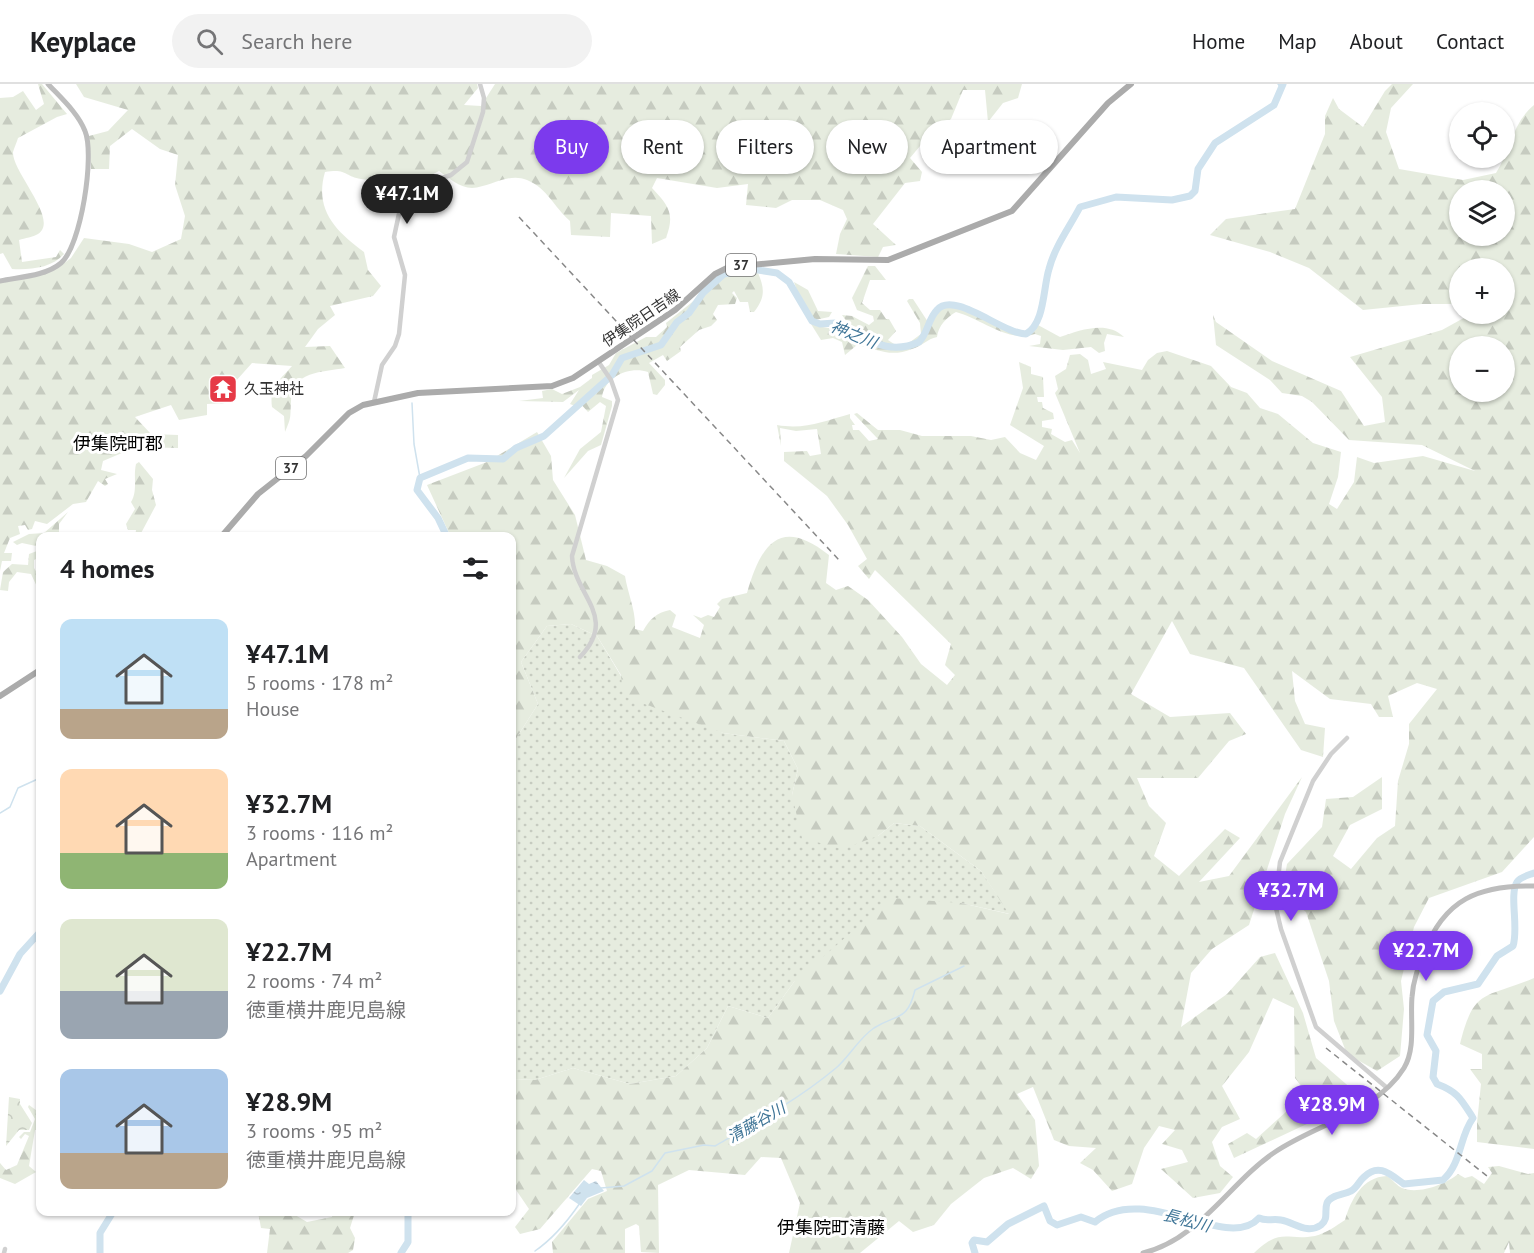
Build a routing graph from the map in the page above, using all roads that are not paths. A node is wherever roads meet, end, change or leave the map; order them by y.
1 (48, 84) edge
2 (480, 84) edge
3 (1131, 84) edge
4 (0, 281) edge
5 (598, 361) junction
6 (374, 402) junction
7 (224, 532) edge
8 (580, 657) dead end
9 (36, 673) edge
10 (0, 696) edge
11 (1347, 738) dead end
12 (1534, 886) edge
13 (1386, 1087) junction
14 (1143, 1253) edge

1 - 4 main road
2 - 6 street
3 - 5 main road, 伊集院日吉線 / 37
5 - 6 main road, 伊集院日吉線 / 37
5 - 8 street
6 - 7 main road, 伊集院日吉線 / 37
9 - 10 main road
11 - 13 street
12 - 13 main road
13 - 14 main road

